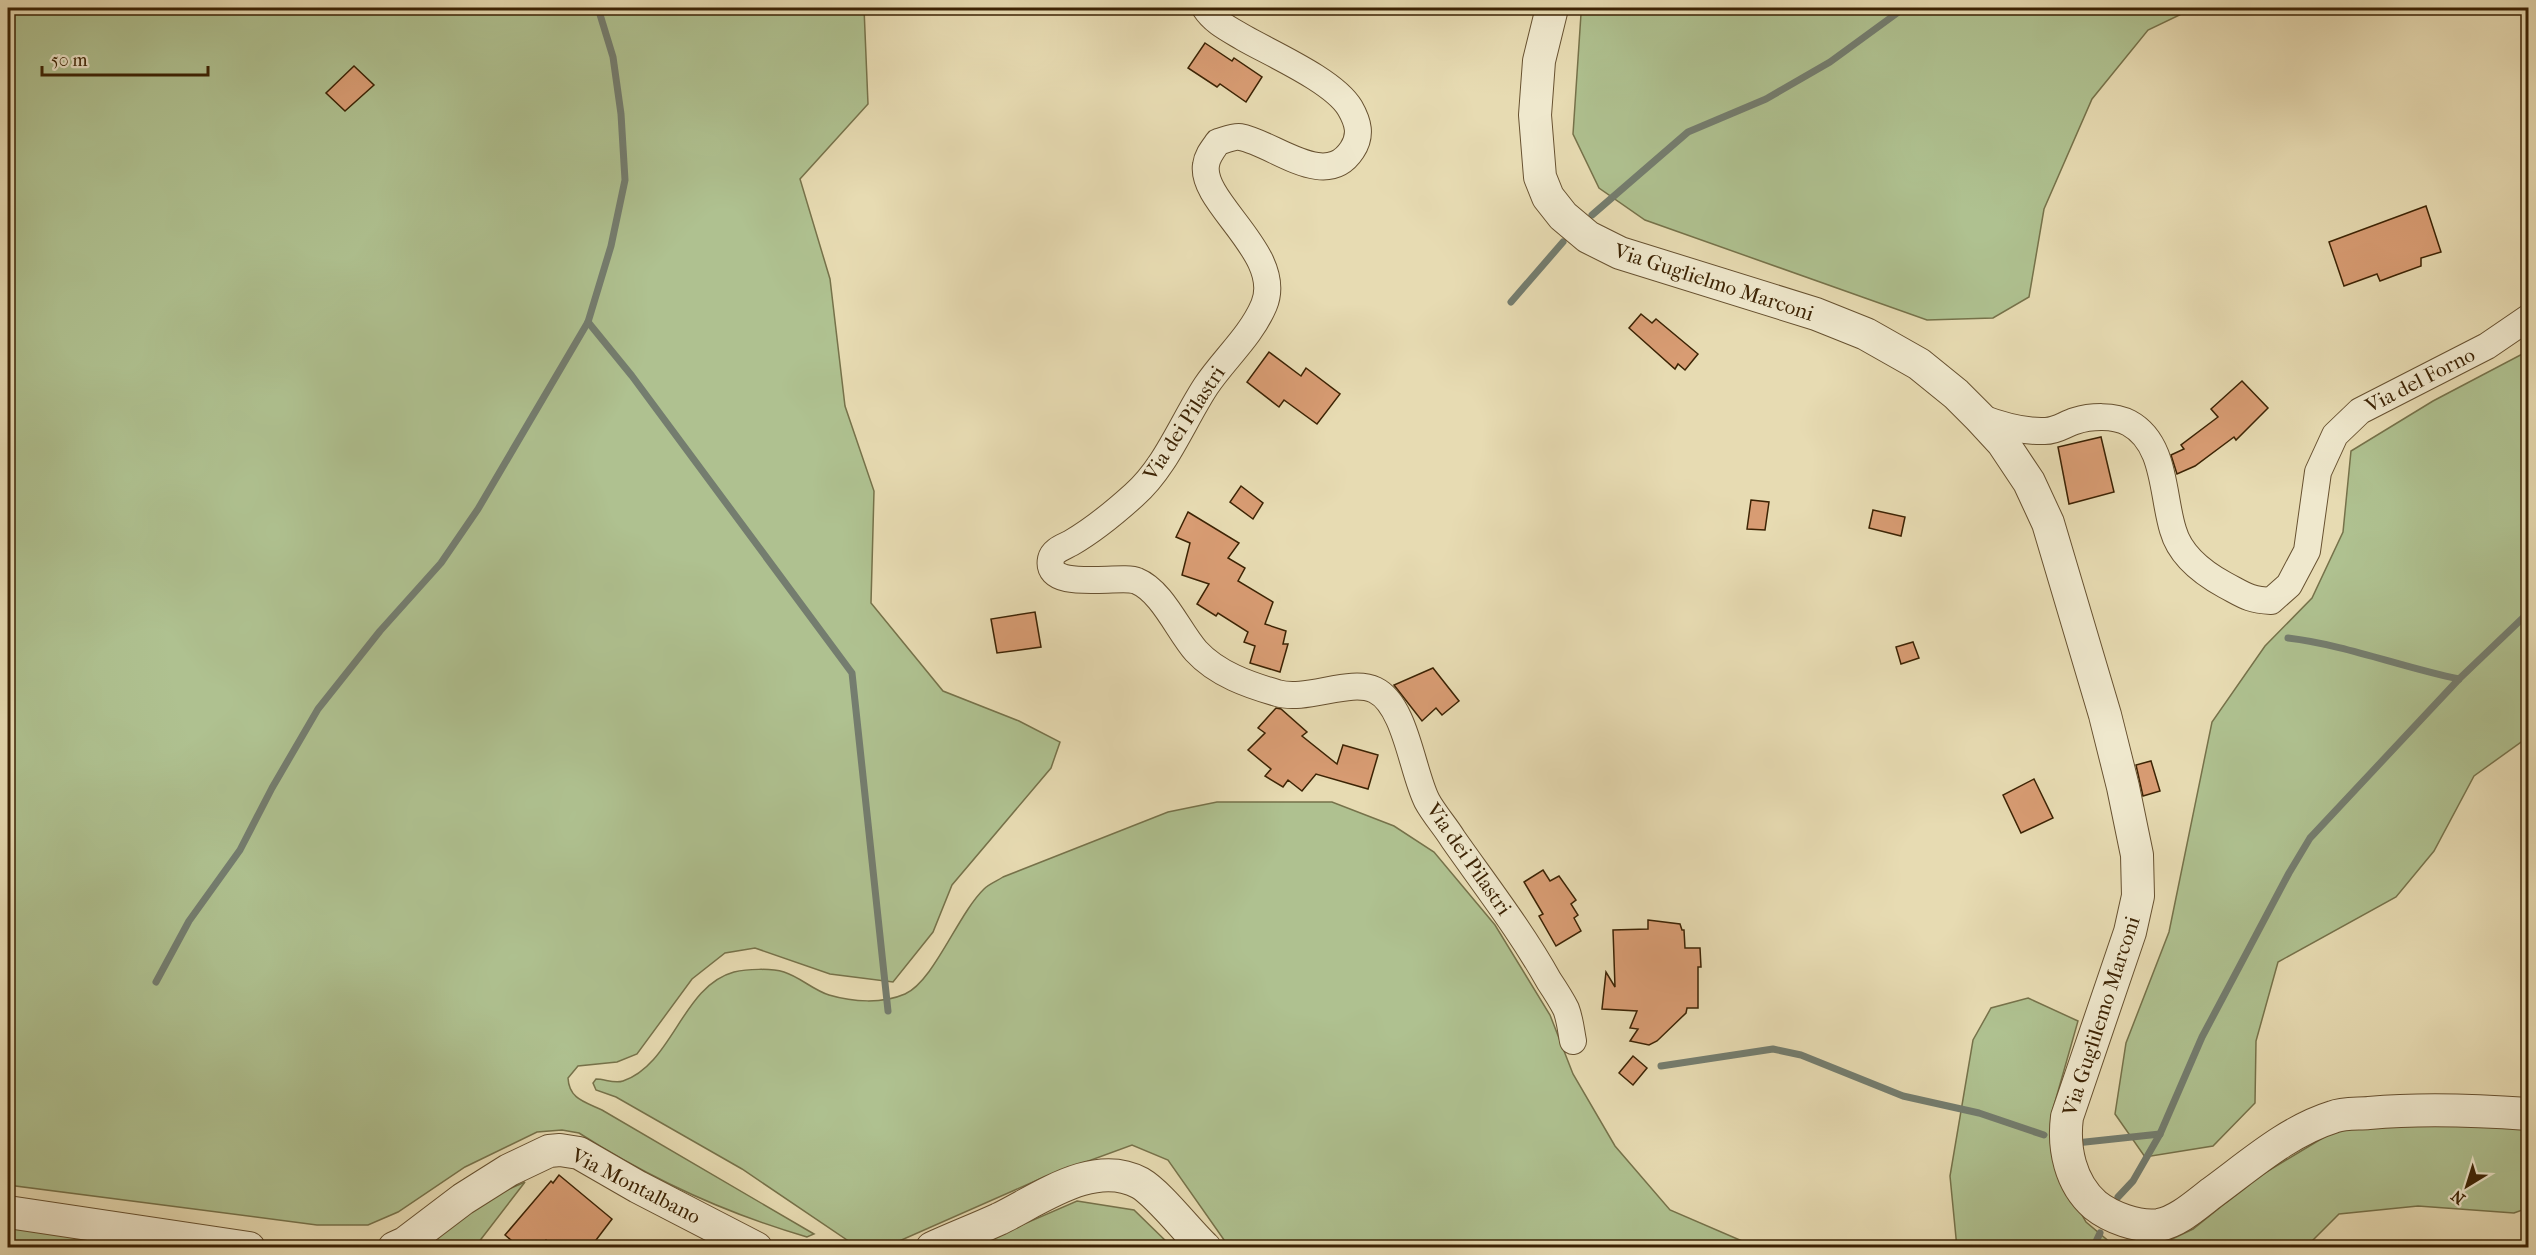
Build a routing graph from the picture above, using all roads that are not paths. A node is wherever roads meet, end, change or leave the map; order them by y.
1 (1205, 8) edge
2 (1552, 8) edge
3 (2529, 318) edge
4 (1979, 417) junction
5 (1573, 1041) dead end
6 (2529, 1114) edge
7 (8, 1212) edge
8 (249, 1248) edge
9 (394, 1248) edge
10 (756, 1248) edge
11 (932, 1248) edge
12 (1205, 1248) edge

1 - 5 street, Via dei Pilastri
2 - 4 street, Via Guglielmo Marconi
3 - 4 street, Via del Forno
4 - 6 street, Via Guglilemo Marconi
7 - 8 street
9 - 10 street, Via Montalbano
11 - 12 street

